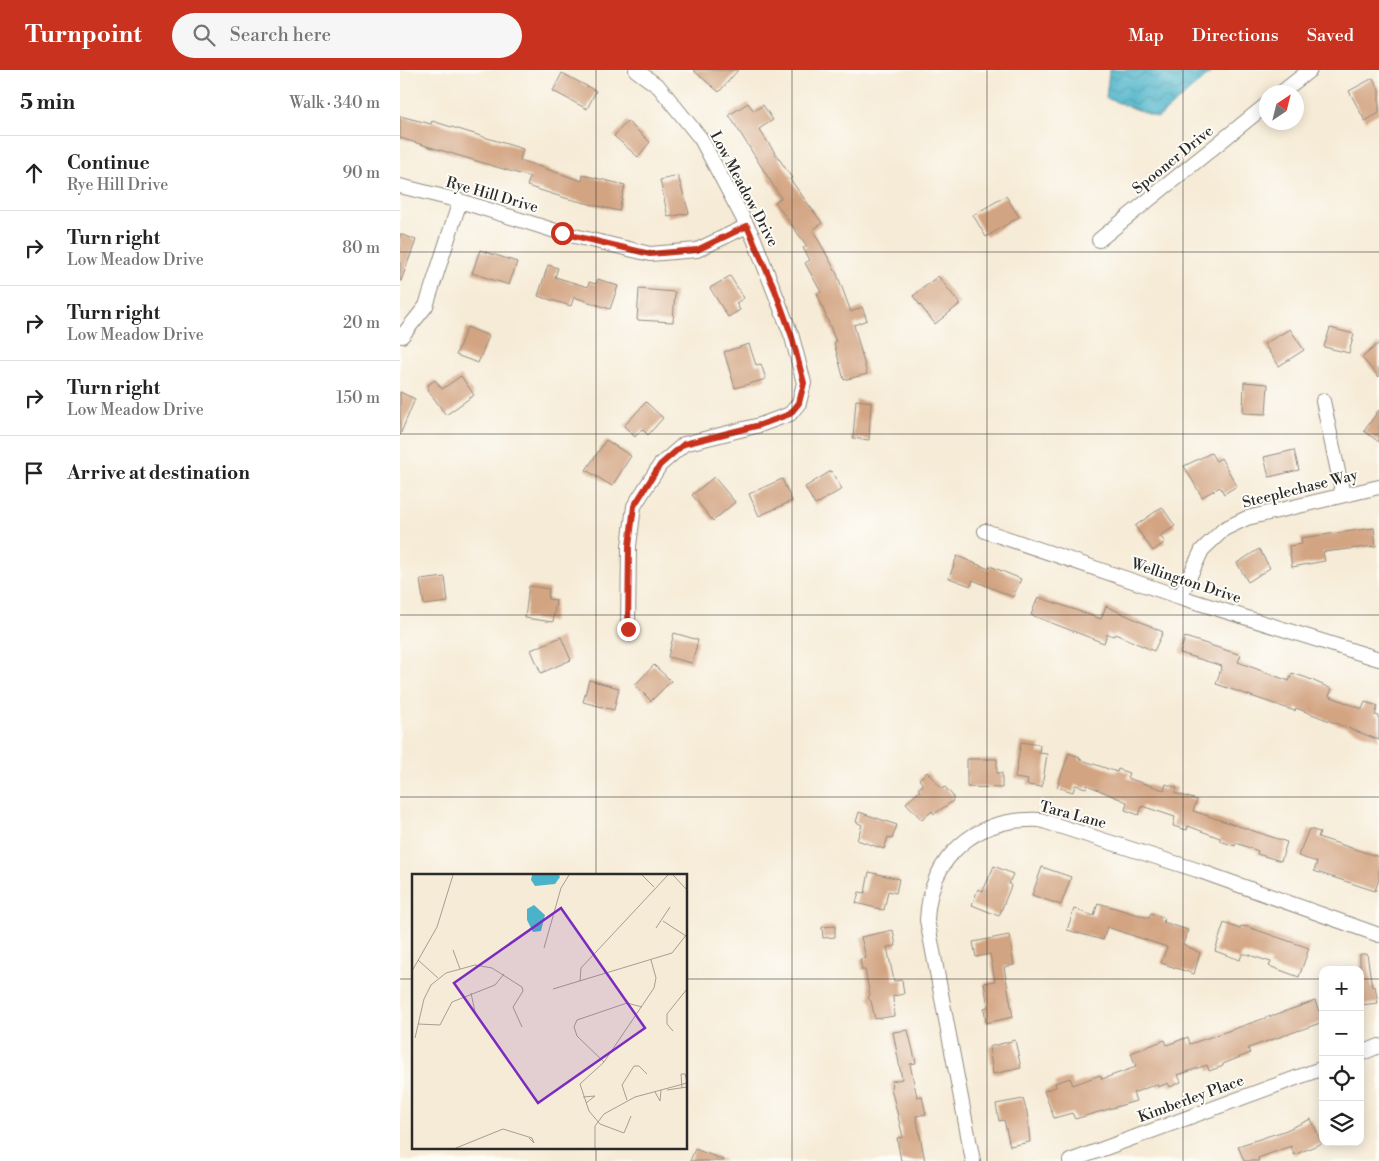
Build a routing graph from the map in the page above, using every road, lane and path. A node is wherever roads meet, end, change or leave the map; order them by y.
1 (636, 70) edge
2 (1310, 70) edge
3 (1291, 85) edge
4 (1259, 111) edge
5 (400, 186) edge
6 (460, 201) junction
7 (747, 226) junction
8 (1099, 240) dead end
9 (402, 336) dead end
10 (1323, 401) dead end
11 (1379, 487) edge
12 (1343, 495) junction
13 (984, 531) dead end
14 (1180, 597) junction
15 (628, 629) dead end
16 (1379, 659) edge
17 (1379, 935) edge
18 (1379, 1046) edge
19 (1364, 1052) edge
20 (1319, 1069) edge
21 (973, 1161) edge
22 (1070, 1161) edge

1 - 7 street, Low Meadow Drive
2 - 3 street
4 - 8 street, Spooner Drive
5 - 6 street, Rye Hill Drive
6 - 7 street, Rye Hill Drive
6 - 9 street
7 - 15 street, Low Meadow Drive
10 - 12 street
11 - 12 street, Steeplechase Way
12 - 14 street, Steeplechase Way
13 - 14 street, Wellington Drive
14 - 16 street, Wellington Drive
17 - 21 street, Tara Lane
18 - 19 street
20 - 22 street, Kimberley Place

